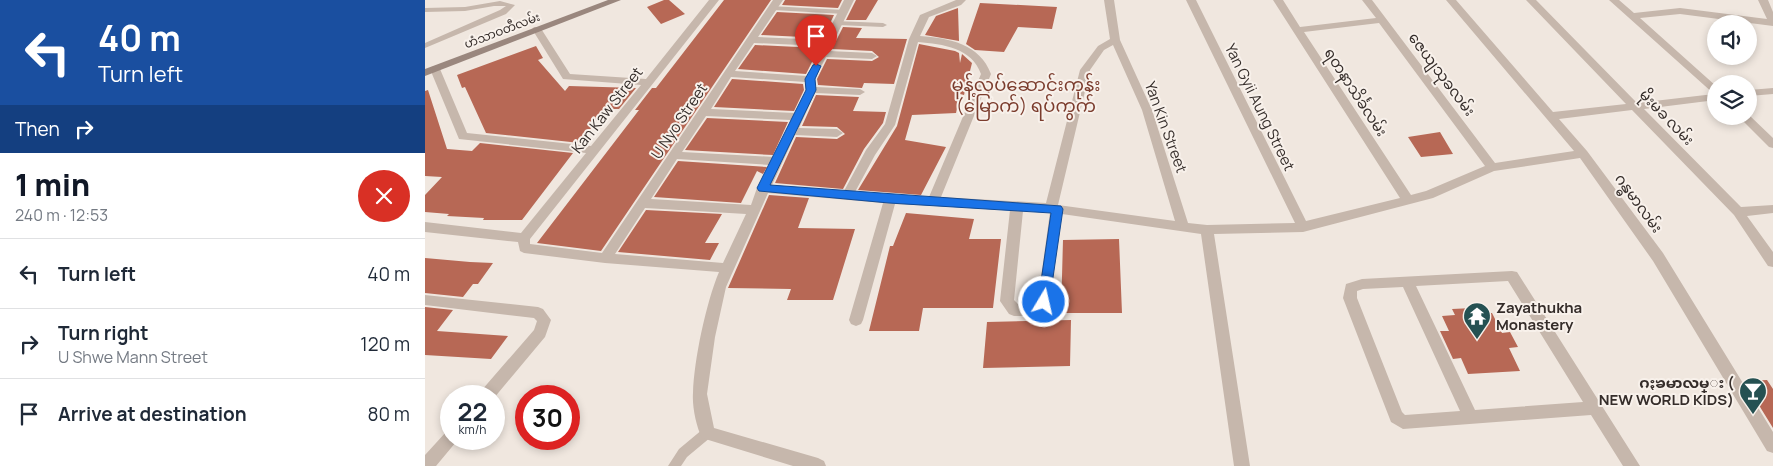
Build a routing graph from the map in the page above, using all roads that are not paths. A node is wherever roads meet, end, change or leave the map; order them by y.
1 (617, 0) edge
2 (714, 0) edge
3 (849, 0) edge
4 (961, 0) edge
5 (1109, 0) edge
6 (1191, 0) edge
7 (1278, 0) edge
8 (1367, 0) edge
9 (1451, 0) edge
10 (1531, 0) edge
11 (1614, 0) edge
12 (1763, 0) edge
13 (604, 2) edge
14 (775, 4) edge
15 (425, 10) edge
16 (843, 12) junction
17 (1632, 16) junction
18 (1382, 20) junction
19 (838, 23) junction
20 (883, 25) dead end
21 (537, 29) junction
22 (1297, 30) junction
23 (914, 39) junction
24 (752, 40) junction
25 (1115, 40) junction
26 (828, 43) junction
27 (425, 46) edge
28 (822, 54) junction
29 (872, 56) dead end
30 (430, 71) edge
31 (729, 74) junction
32 (648, 82) junction
33 (1707, 83) edge
34 (811, 84) junction
35 (1773, 91) edge
36 (860, 92) dead end
37 (1757, 92) edge
38 (1707, 97) edge
39 (1637, 106) junction
40 (703, 112) junction
41 (1551, 116) junction
42 (798, 117) junction
43 (1753, 125) edge
44 (791, 131) junction
45 (837, 133) dead end
46 (1773, 144) edge
47 (594, 150) junction
48 (1583, 154) junction
49 (675, 155) junction
50 (777, 161) junction
51 (1493, 166) junction
52 (763, 188) junction
53 (849, 194) junction
54 (889, 199) junction
55 (934, 200) junction
56 (1408, 201) junction
57 (642, 202) junction
58 (1017, 206) junction
59 (1054, 209) junction
60 (1773, 209) edge
61 (753, 210) junction
62 (1738, 212) junction
63 (1183, 226) junction
64 (425, 227) edge
65 (1303, 228) junction
66 (1207, 230) junction
67 (523, 238) junction
68 (1771, 257) edge
69 (605, 258) junction
70 (727, 268) junction
71 (1407, 282) junction
72 (425, 300) edge
73 (856, 320) dead end
74 (495, 385) edge
75 (1595, 408) junction
76 (1471, 418) junction
77 (707, 433) junction
78 (1773, 446) edge
79 (440, 450) edge
80 (426, 466) edge
81 (675, 466) edge
82 (818, 466) edge
83 (1242, 466) edge
84 (1631, 466) edge

1 - 13 main road, ဟံသာဝတီလမ်း
2 - 32 street, Kan Kaw Street
3 - 16 street
4 - 23 street
5 - 25 street, Yan Kin Street
6 - 65 street, Yan Gyii Aung Street
7 - 22 street, ရတနာသိင်္ခလမ်း
8 - 18 street, ဇေယျသုခလမ်း
9 - 41 street, ဂန္ဓမာလမ်း
10 - 39 street, မိုးမခ လမ်း
11 - 17 street
12 - 17 street
13 - 21 main road, ဟံသာဝတီလမ်း
14 - 16 lane
14 - 24 street, U Nyo Street
15 - 27 lane
16 - 19 street
17 - 33 street
18 - 22 street
18 - 51 street, ဇေယျသုခလမ်း
19 - 20 lane
19 - 26 street
21 - 30 main road, ဟံသာဝတီလမ်း
21 - 32 street
22 - 56 street, ရတနာသိင်္ခလမ်း
23 - 53 street
23 - 55 street
24 - 26 street
24 - 31 street, U Nyo Street
25 - 59 street
25 - 63 street, Yan Kin Street
26 - 28 street
28 - 29 street
28 - 34 street
30 - 47 street
31 - 34 street
31 - 40 street, U Nyo Street
32 - 47 street, Kan Kaw Street
34 - 36 street
34 - 42 street
35 - 37 street
38 - 39 street
39 - 41 street
39 - 62 street, မိုးမခ လမ်း
40 - 42 street
40 - 49 street, U Nyo Street
41 - 48 street, ဂန္ဓမာလမ်း
42 - 44 street
43 - 46 street
44 - 45 street
44 - 50 street
47 - 67 street, Kan Kaw Street
48 - 51 street
48 - 78 street, ဂန္ဓမာလမ်း
49 - 50 street
49 - 57 street, U Nyo Street
50 - 52 street
51 - 56 street
52 - 53 street
52 - 61 street
53 - 54 street
54 - 55 street
54 - 73 street
55 - 58 street
56 - 65 street
57 - 61 street
57 - 69 street, U Nyo Street
58 - 59 street
58 - 59 street
59 - 63 street
60 - 62 street
61 - 70 street
62 - 68 street, မိုးမခ လမ်း
63 - 66 street
64 - 67 street
65 - 66 street
66 - 83 street
67 - 69 street
69 - 70 street
70 - 77 street
71 - 75 street
71 - 76 street
71 - 76 street
72 - 74 street
75 - 76 street
75 - 84 street
77 - 81 lane
77 - 82 street
79 - 80 street

